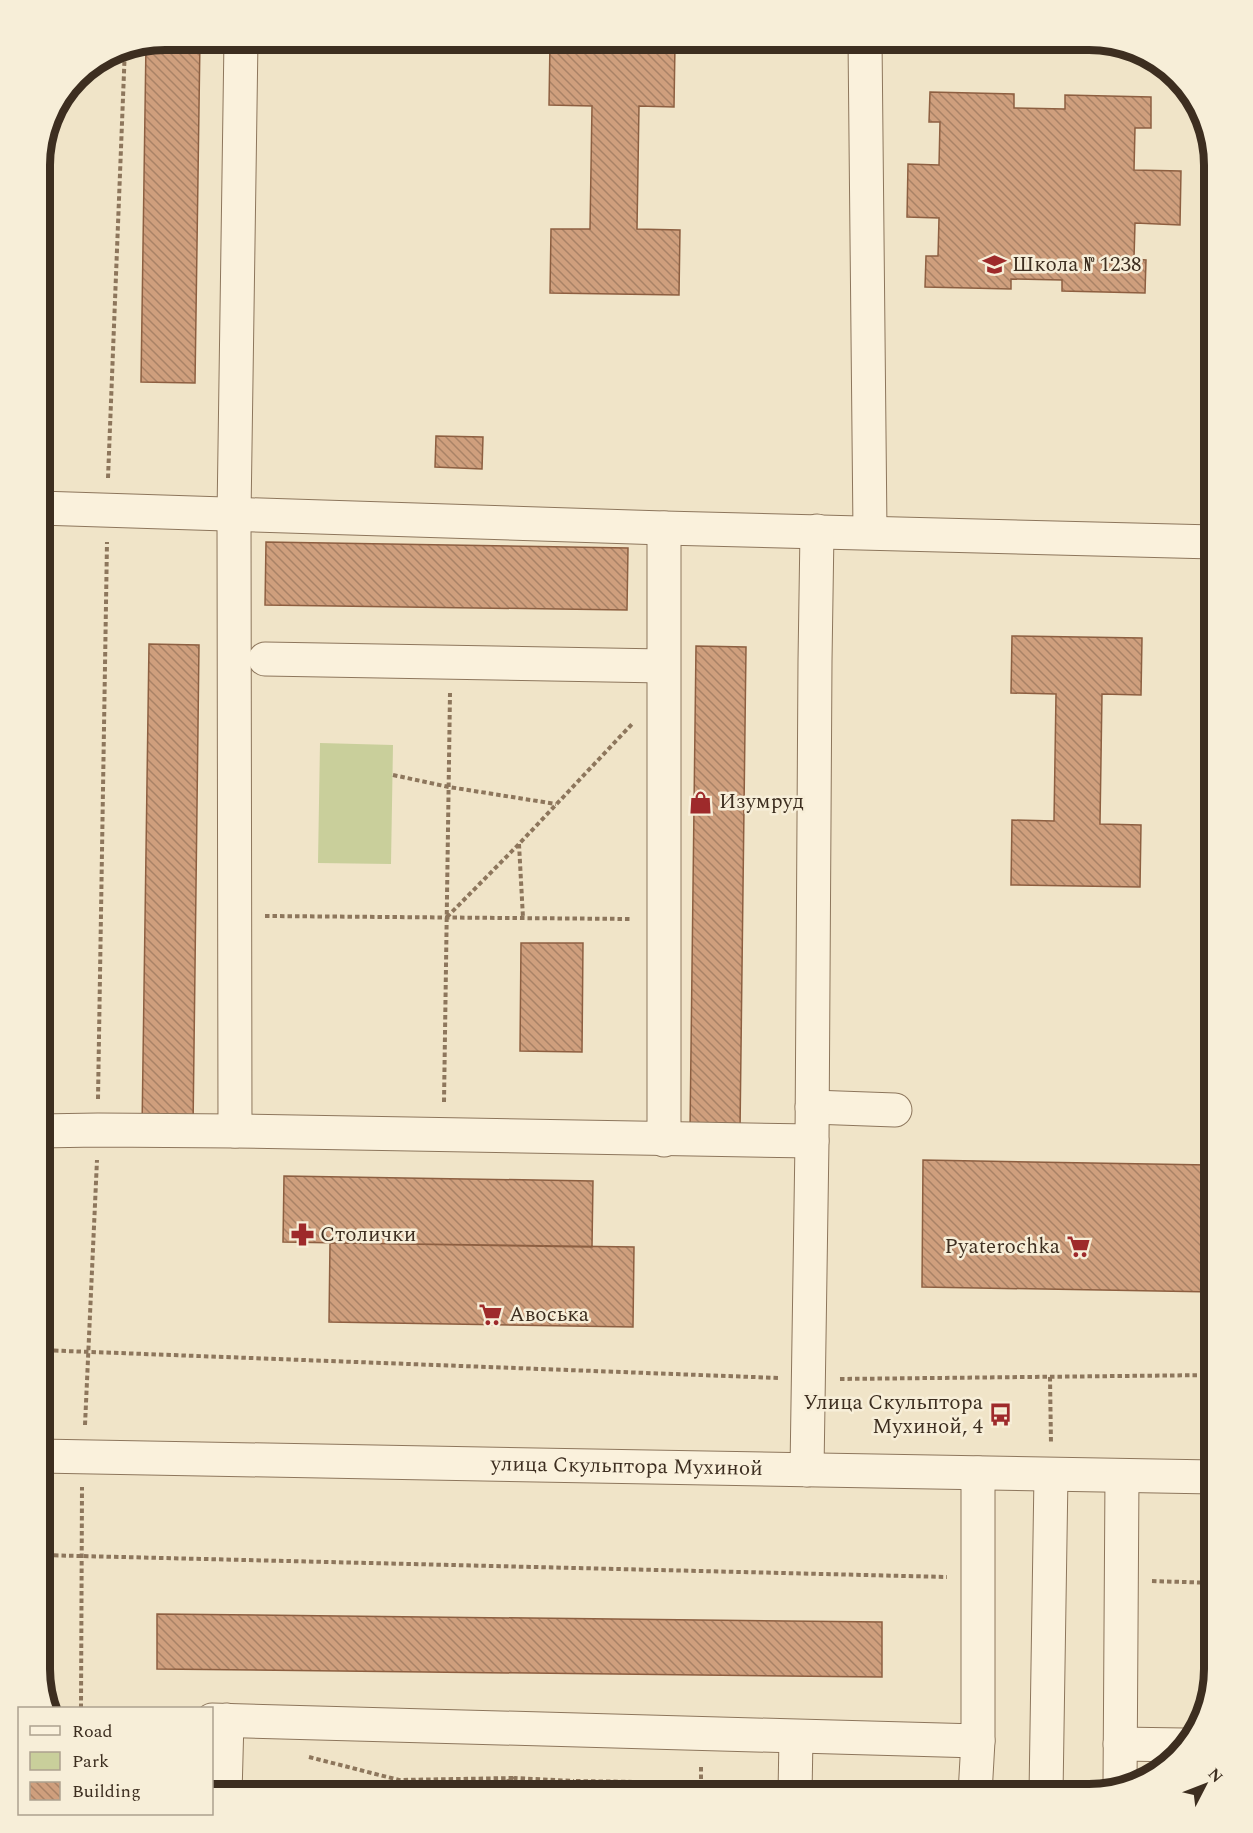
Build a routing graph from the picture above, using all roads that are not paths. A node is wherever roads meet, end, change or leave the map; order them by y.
1 (241, 50) edge
2 (865, 50) edge
3 (50, 508) edge
4 (234, 515) junction
5 (664, 528) junction
6 (817, 531) junction
7 (870, 532) junction
8 (1204, 542) edge
9 (265, 659) dead end
10 (663, 679) junction
11 (812, 1107) junction
12 (895, 1110) dead end
13 (50, 1131) edge
14 (235, 1131) junction
15 (664, 1140) junction
16 (812, 1141) junction
17 (50, 1456) edge
18 (807, 1470) junction
19 (978, 1473) junction
20 (1051, 1475) junction
21 (1122, 1476) junction
22 (1204, 1477) edge
23 (219, 1720) edge
24 (796, 1737) junction
25 (978, 1741) junction
26 (1120, 1744) junction
27 (1174, 1745) edge
28 (1120, 1779) edge
29 (224, 1783) edge
30 (795, 1784) edge
31 (976, 1784) edge
32 (1046, 1784) edge

1 - 4 street
2 - 7 street
3 - 4 street
4 - 5 street
4 - 14 street
5 - 6 street
5 - 10 street
6 - 7 street
6 - 11 street
7 - 8 street
9 - 10 street
10 - 15 street
11 - 12 street
11 - 16 street
13 - 14 street
14 - 15 street
15 - 16 street
16 - 18 street
17 - 18 street, улица Скульптора Мухиной
18 - 19 street, улица Скульптора Мухиной
19 - 20 street, улица Скульптора Мухиной
19 - 25 street
20 - 21 street, улица Скульптора Мухиной
20 - 32 street
21 - 22 street, улица Скульптора Мухиной
21 - 26 street
23 - 24 street
23 - 29 street
24 - 25 street
24 - 30 street
25 - 31 street
26 - 27 street
26 - 28 street

